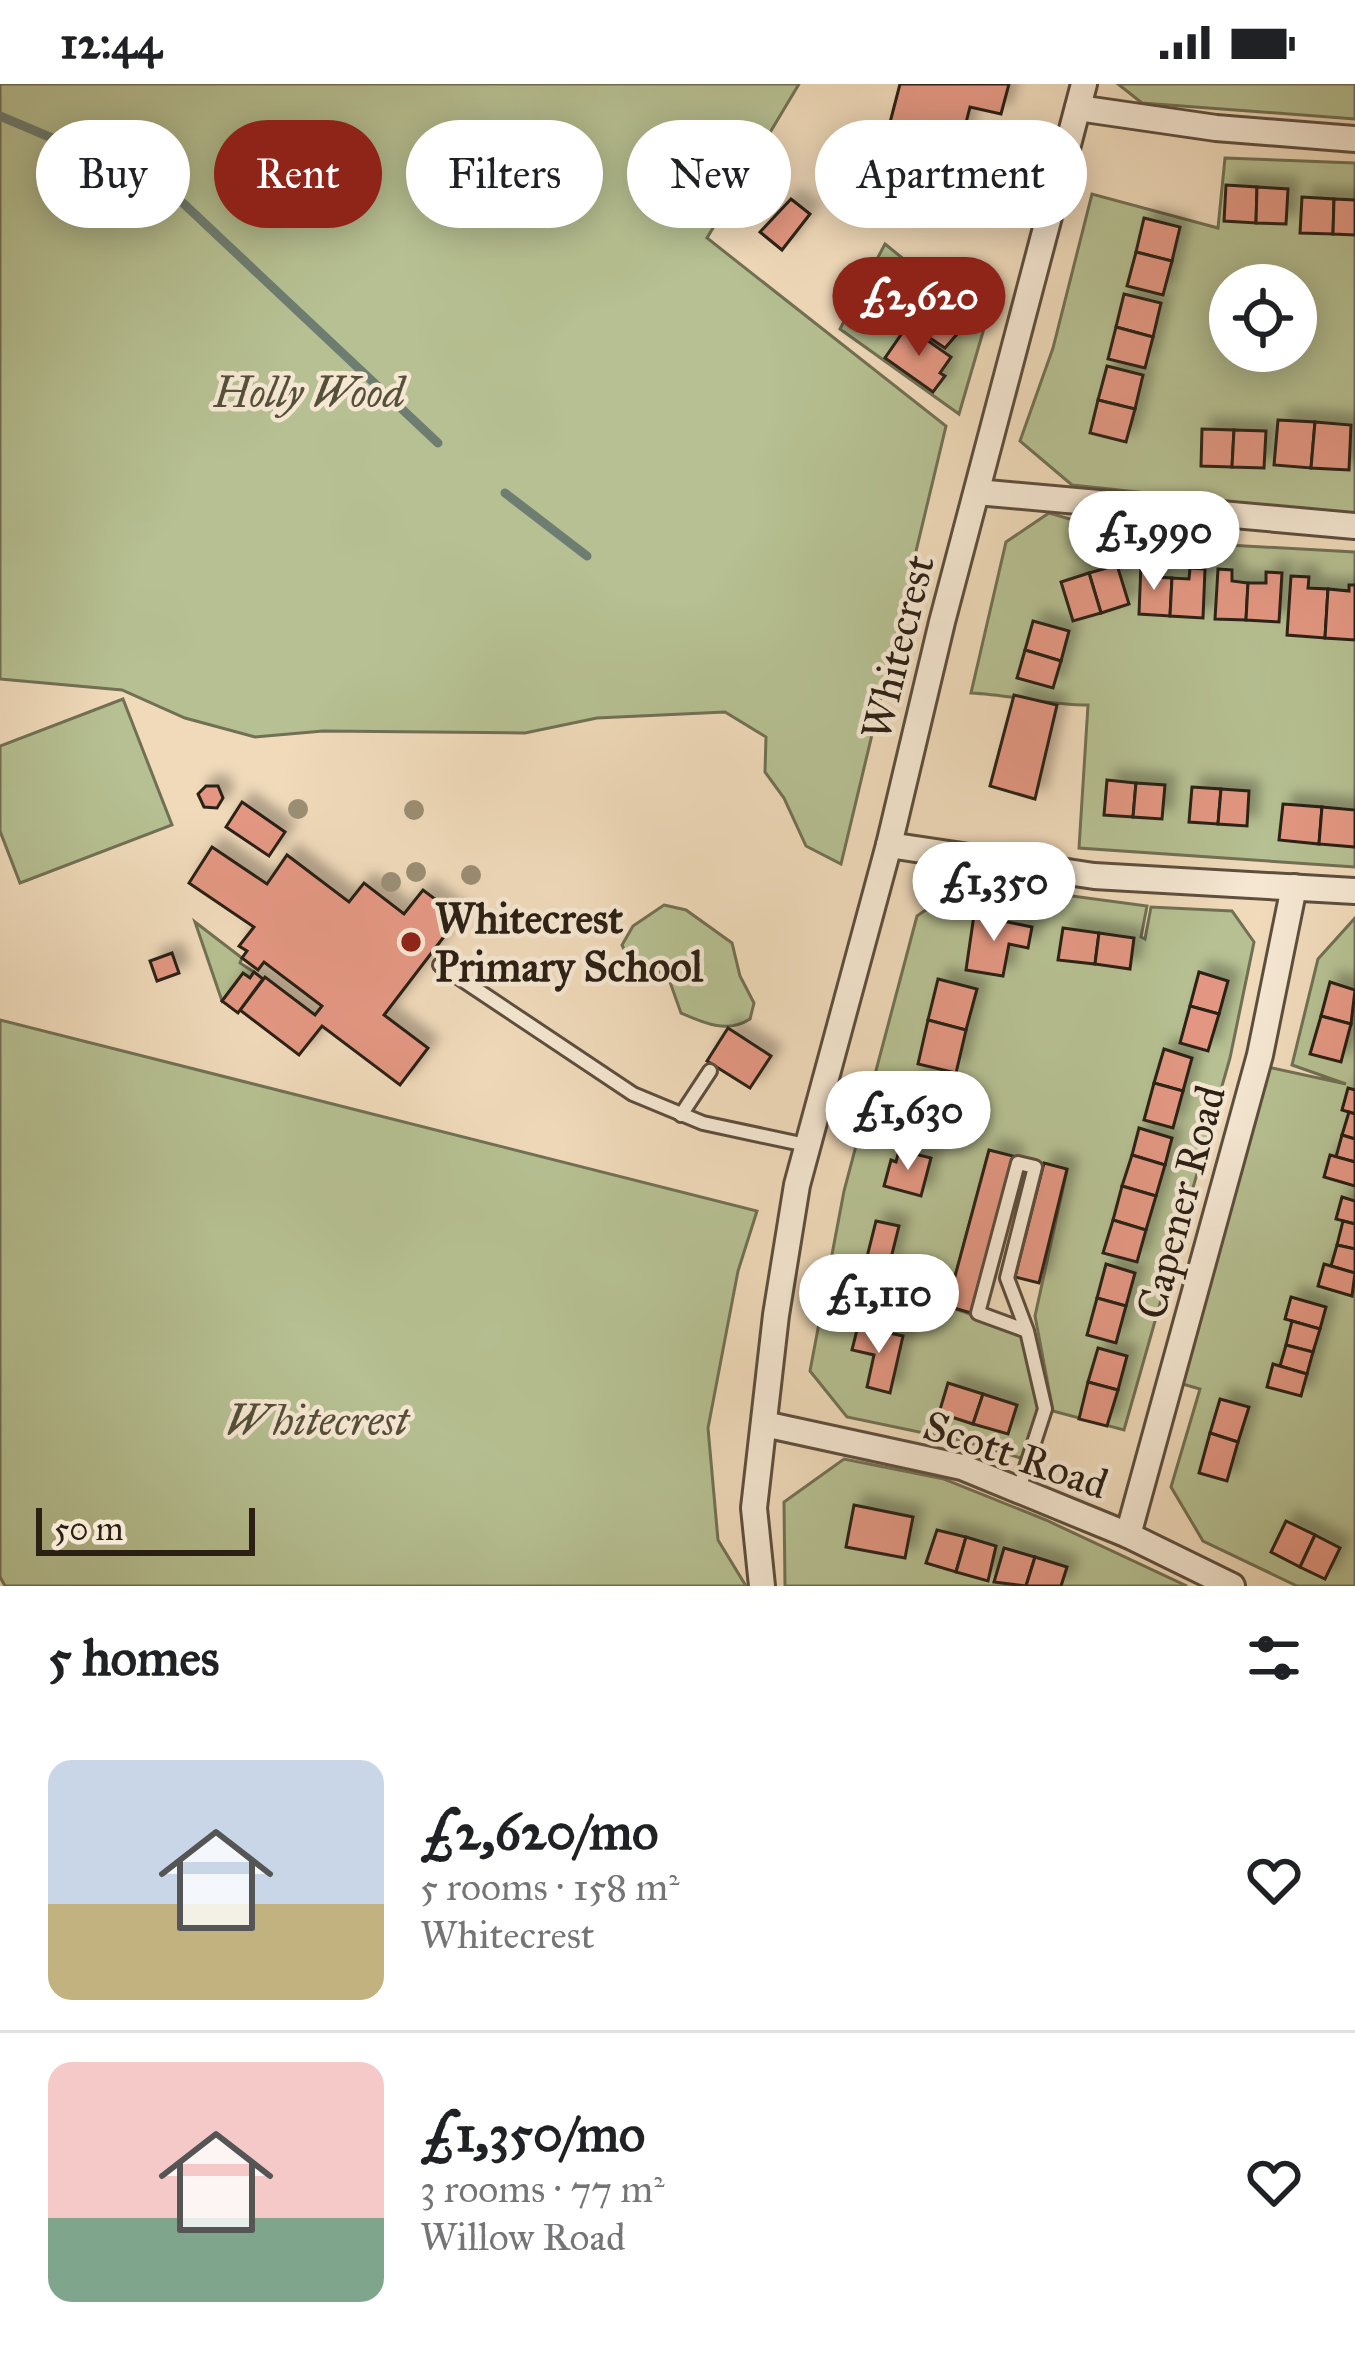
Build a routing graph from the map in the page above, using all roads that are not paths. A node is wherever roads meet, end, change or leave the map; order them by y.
1 (1081, 96) edge
2 (1355, 139) edge
3 (976, 492) junction
4 (1355, 526) edge
5 (889, 845) junction
6 (1294, 887) junction
7 (1355, 891) edge
8 (440, 965) dead end
9 (710, 1071) dead end
10 (681, 1115) junction
11 (806, 1144) junction
12 (1027, 1331) junction
13 (764, 1424) junction
14 (1019, 1490) junction
15 (1128, 1535) junction
16 (762, 1586) edge
17 (1232, 1586) edge

1 - 2 street
1 - 3 street, Whitecrest
3 - 4 street
3 - 5 street, Whitecrest
5 - 6 street
5 - 11 street, Whitecrest
6 - 7 street
6 - 15 street, Capener Road
8 - 10 lane
9 - 10 lane
10 - 11 lane
11 - 13 street, Whitecrest
12 - 12 lane
12 - 14 lane
13 - 14 street, Scott Road
13 - 16 street, Whitecrest
14 - 15 street, Scott Road
15 - 17 street, Scott Road

